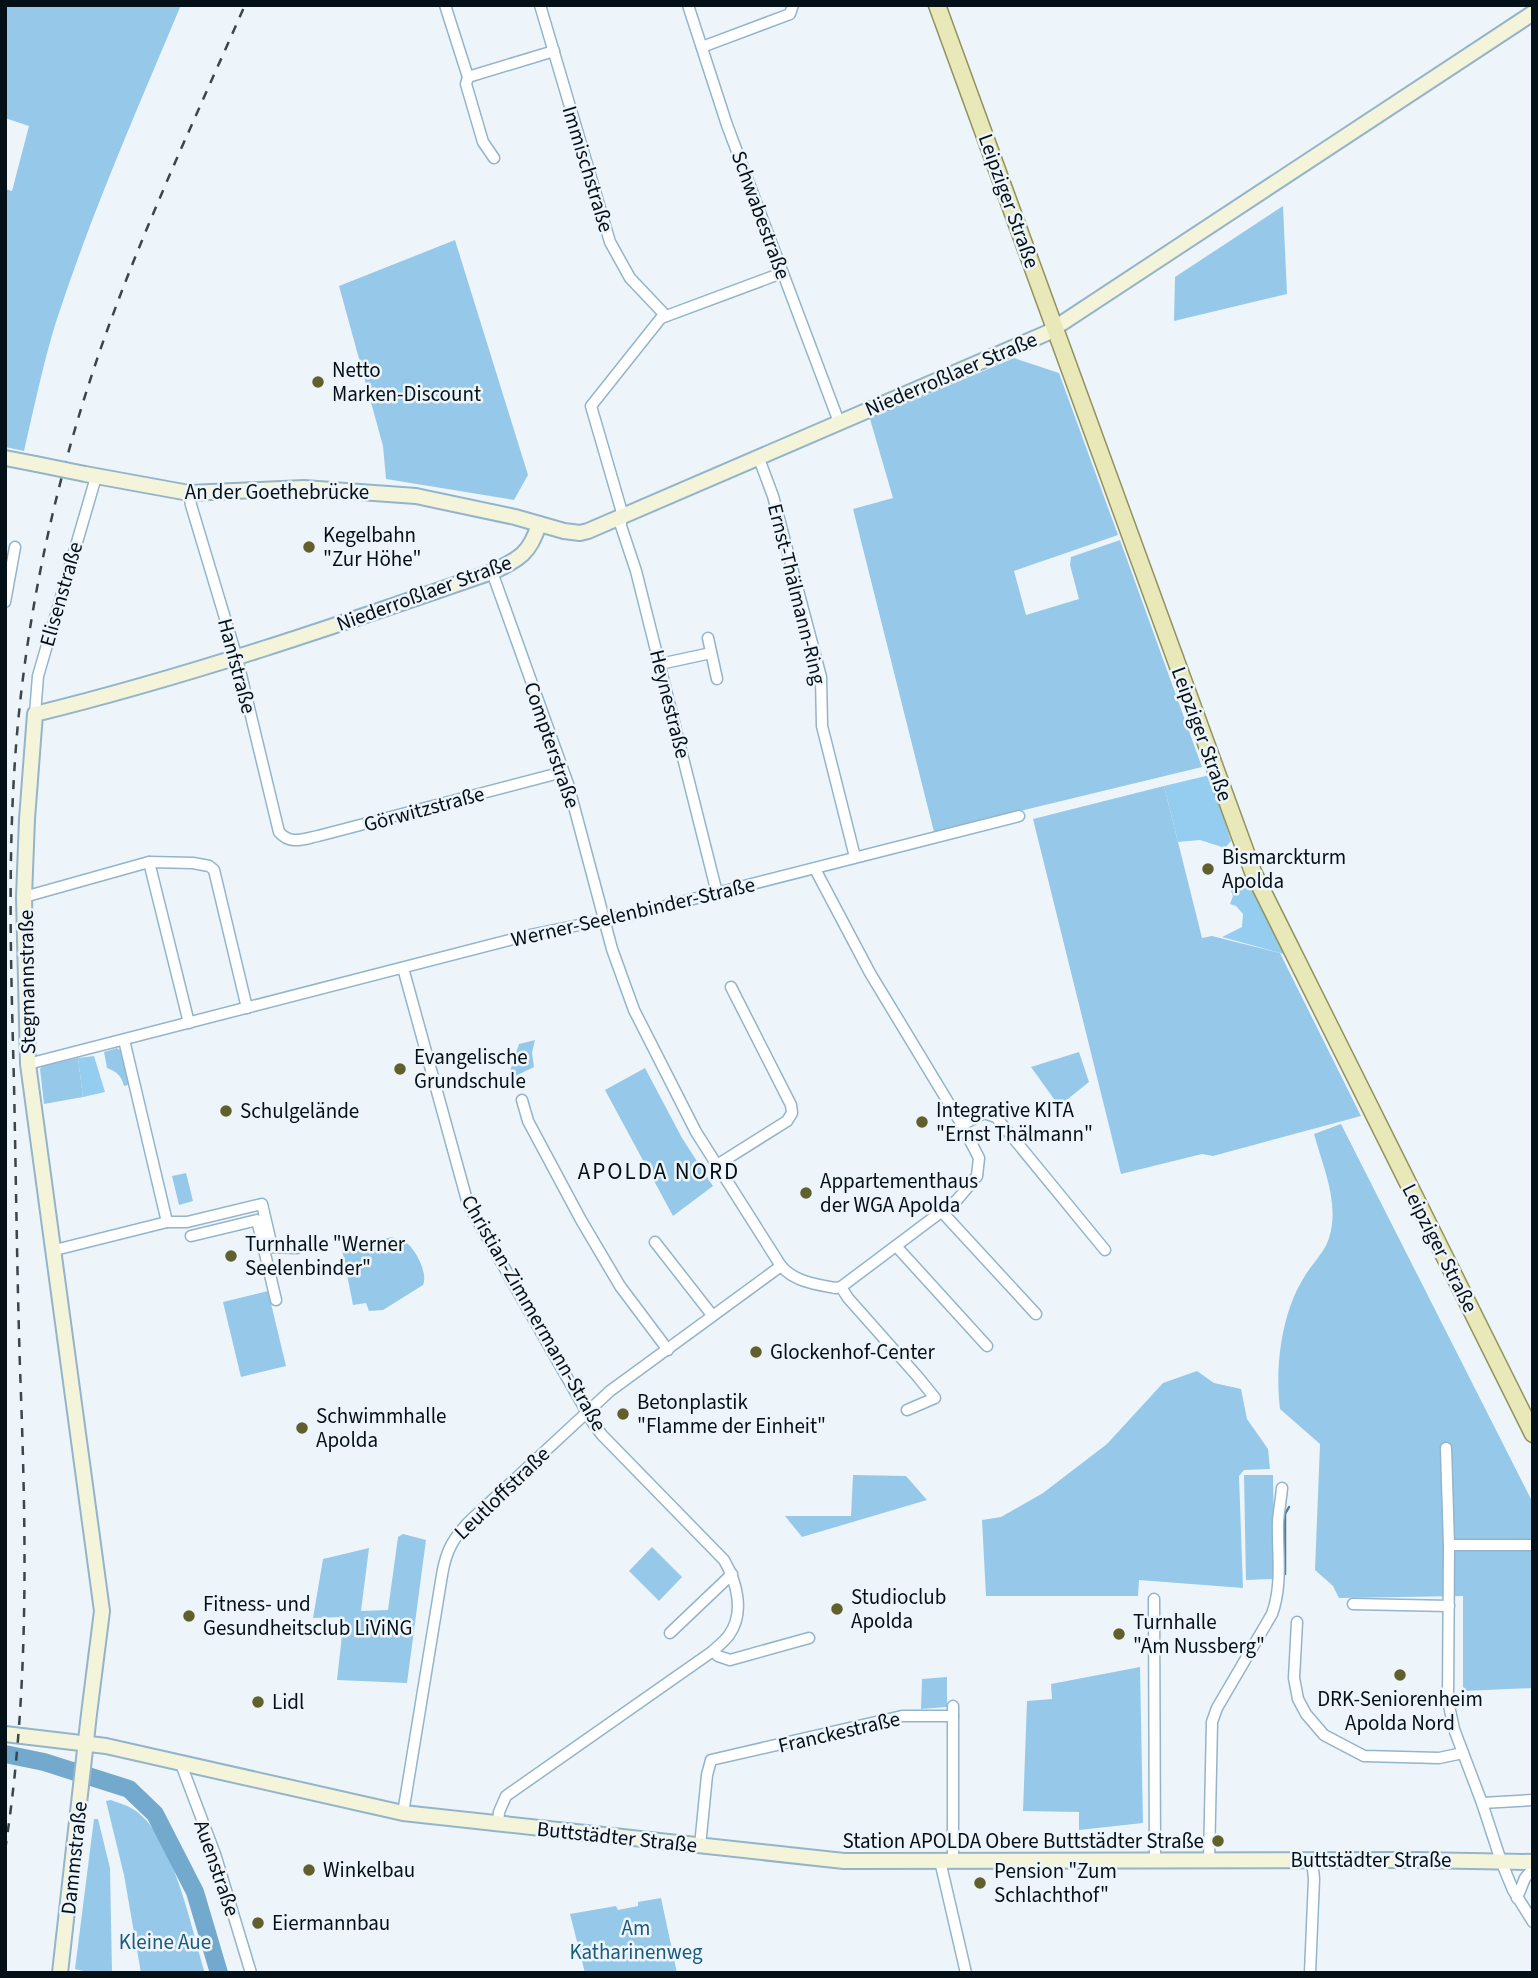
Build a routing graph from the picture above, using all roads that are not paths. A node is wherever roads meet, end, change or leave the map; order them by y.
1 (445, 5) edge
2 (540, 5) edge
3 (688, 5) edge
4 (793, 5) edge
5 (937, 5) edge
6 (1533, 13) edge
7 (702, 47) junction
8 (554, 51) junction
9 (468, 77) junction
10 (494, 158) dead end
11 (782, 274) junction
12 (666, 316) junction
13 (1055, 328) junction
14 (839, 422) junction
15 (758, 457) junction
16 (5, 458) edge
17 (91, 475) junction
18 (189, 493) junction
19 (621, 517) junction
20 (539, 524) junction
21 (15, 547) dead end
22 (492, 572) junction
23 (5, 602) edge
24 (708, 639) dead end
25 (711, 653) junction
26 (237, 658) junction
27 (660, 664) junction
28 (717, 680) dead end
29 (35, 714) junction
30 (563, 772) junction
31 (1019, 816) dead end
32 (285, 838) joint
33 (855, 857) junction
34 (149, 862) junction
35 (815, 869) junction
36 (717, 893) junction
37 (24, 897) junction
38 (604, 920) junction
39 (403, 968) junction
40 (732, 987) dead end
41 (247, 1008) junction
42 (188, 1023) junction
43 (124, 1040) junction
44 (28, 1064) junction
45 (522, 1100) dead end
46 (962, 1125) junction
47 (716, 1165) junction
48 (942, 1212) junction
49 (167, 1222) junction
50 (191, 1236) dead end
51 (655, 1242) dead end
52 (896, 1246) junction
53 (268, 1247) junction
54 (297, 1248) dead end
55 (55, 1250) junction
56 (1105, 1250) dead end
57 (781, 1266) junction
58 (841, 1287) junction
59 (276, 1300) dead end
60 (1036, 1314) dead end
61 (712, 1315) junction
62 (986, 1346) dead end
63 (668, 1350) junction
64 (907, 1410) dead end
65 (587, 1412) junction
66 (1533, 1434) edge
67 (1446, 1448) dead end
68 (1282, 1488) dead end
69 (1449, 1545) junction
70 (1533, 1545) edge
71 (732, 1574) junction
72 (1154, 1599) dead end
73 (1353, 1604) dead end
74 (1449, 1606) junction
75 (1297, 1622) dead end
76 (670, 1633) dead end
77 (809, 1638) dead end
78 (713, 1651) junction
79 (5, 1734) edge
80 (86, 1743) junction
81 (1463, 1753) junction
82 (181, 1764) junction
83 (1533, 1800) edge
84 (1482, 1803) junction
85 (402, 1813) junction
86 (498, 1824) junction
87 (701, 1846) junction
88 (1312, 1860) junction
89 (946, 1861) junction
90 (1155, 1861) junction
91 (1209, 1861) junction
92 (1501, 1861) junction
93 (1533, 1862) edge
94 (1533, 1869) edge
95 (1517, 1898) junction
96 (1533, 1922) edge
97 (60, 1973) edge
98 (251, 1973) edge
99 (966, 1973) edge
100 (1310, 1973) edge

1 - 9 street
2 - 8 street, Immischstraße
3 - 7 street, Schwabestraße
4 - 7 street
5 - 13 main road, Leipziger Straße
6 - 13 main road, Niederroßlaer Straße
7 - 11 street, Schwabestraße
8 - 9 street
8 - 12 street, Immischstraße
9 - 10 street
11 - 12 street
11 - 14 street, Schwabestraße
12 - 19 street, Heynestraße
13 - 14 main road, Niederroßlaer Straße
13 - 66 main road, Leipziger Straße
14 - 15 main road, Niederroßlaer Straße
15 - 19 main road, Niederroßlaer Straße
15 - 33 street, Ernst-Thälmann-Ring
16 - 17 main road, An der Goethebrücke, bridge
17 - 18 main road, An der Goethebrücke
17 - 29 street, Elisenstraße
18 - 20 main road, An der Goethebrücke
18 - 26 street, Hanfstraße
19 - 20 main road, Niederroßlaer Straße
19 - 27 street, Heynestraße
20 - 22 main road, Niederroßlaer Straße
21 - 23 street
22 - 26 main road, Niederroßlaer Straße
22 - 30 street, Compterstraße
24 - 25 street
25 - 27 street
25 - 28 street
26 - 29 main road, Niederroßlaer Straße
26 - 32 street, Hanfstraße
27 - 36 street, Heynestraße
29 - 37 main road, Stegmannstraße
30 - 32 street, Görwitzstraße
30 - 38 street, Compterstraße
31 - 33 street, Werner-Seelenbinder-Straße
33 - 35 street, Werner-Seelenbinder-Straße
34 - 37 street
34 - 41 street
34 - 42 street
35 - 36 street, Werner-Seelenbinder-Straße
35 - 46 street
36 - 38 street, Werner-Seelenbinder-Straße
37 - 44 main road, Stegmannstraße
38 - 39 street, Werner-Seelenbinder-Straße
38 - 47 street
39 - 41 street, Werner-Seelenbinder-Straße
39 - 65 street, Christian-Zimmermann-Straße
40 - 47 street
41 - 42 street, Werner-Seelenbinder-Straße
42 - 43 street, Werner-Seelenbinder-Straße
43 - 44 street, Werner-Seelenbinder-Straße
43 - 49 street
44 - 55 main road, Stegmannstraße
45 - 63 street
46 - 48 street
46 - 56 street
47 - 57 street
48 - 52 street
48 - 60 street
49 - 53 street
49 - 55 street
50 - 53 street
51 - 61 street
52 - 58 street
52 - 62 street
53 - 54 street
53 - 59 street
55 - 80 main road, Stegmannstraße
57 - 58 street
57 - 61 street, Leutloffstraße
58 - 64 street
61 - 63 street, Leutloffstraße
63 - 65 street, Leutloffstraße
65 - 71 street, Christian-Zimmermann-Straße
65 - 85 street, Leutloffstraße
67 - 69 street
68 - 91 street
69 - 70 street
69 - 74 street
71 - 76 street
71 - 78 street
72 - 90 street
73 - 74 street
74 - 81 street
75 - 81 street
77 - 78 street
78 - 86 street
79 - 80 main road, Buttstädter Straße
80 - 82 main road, Buttstädter Straße
80 - 97 main road, Dammstraße
81 - 84 street
82 - 85 main road, Buttstädter Straße
82 - 98 street, Auenstraße
83 - 84 street
84 - 92 street
85 - 86 main road, Buttstädter Straße
86 - 87 main road, Buttstädter Straße
87 - 89 main road, Buttstädter Straße
87 - 89 street, Franckestraße
88 - 91 main road, Buttstädter Straße
88 - 92 main road, Buttstädter Straße
88 - 100 street
89 - 90 main road, Buttstädter Straße
89 - 99 street, Franckestraße
90 - 91 main road, Buttstädter Straße
92 - 93 main road, Buttstädter Straße
92 - 95 street
94 - 95 street
95 - 96 street

